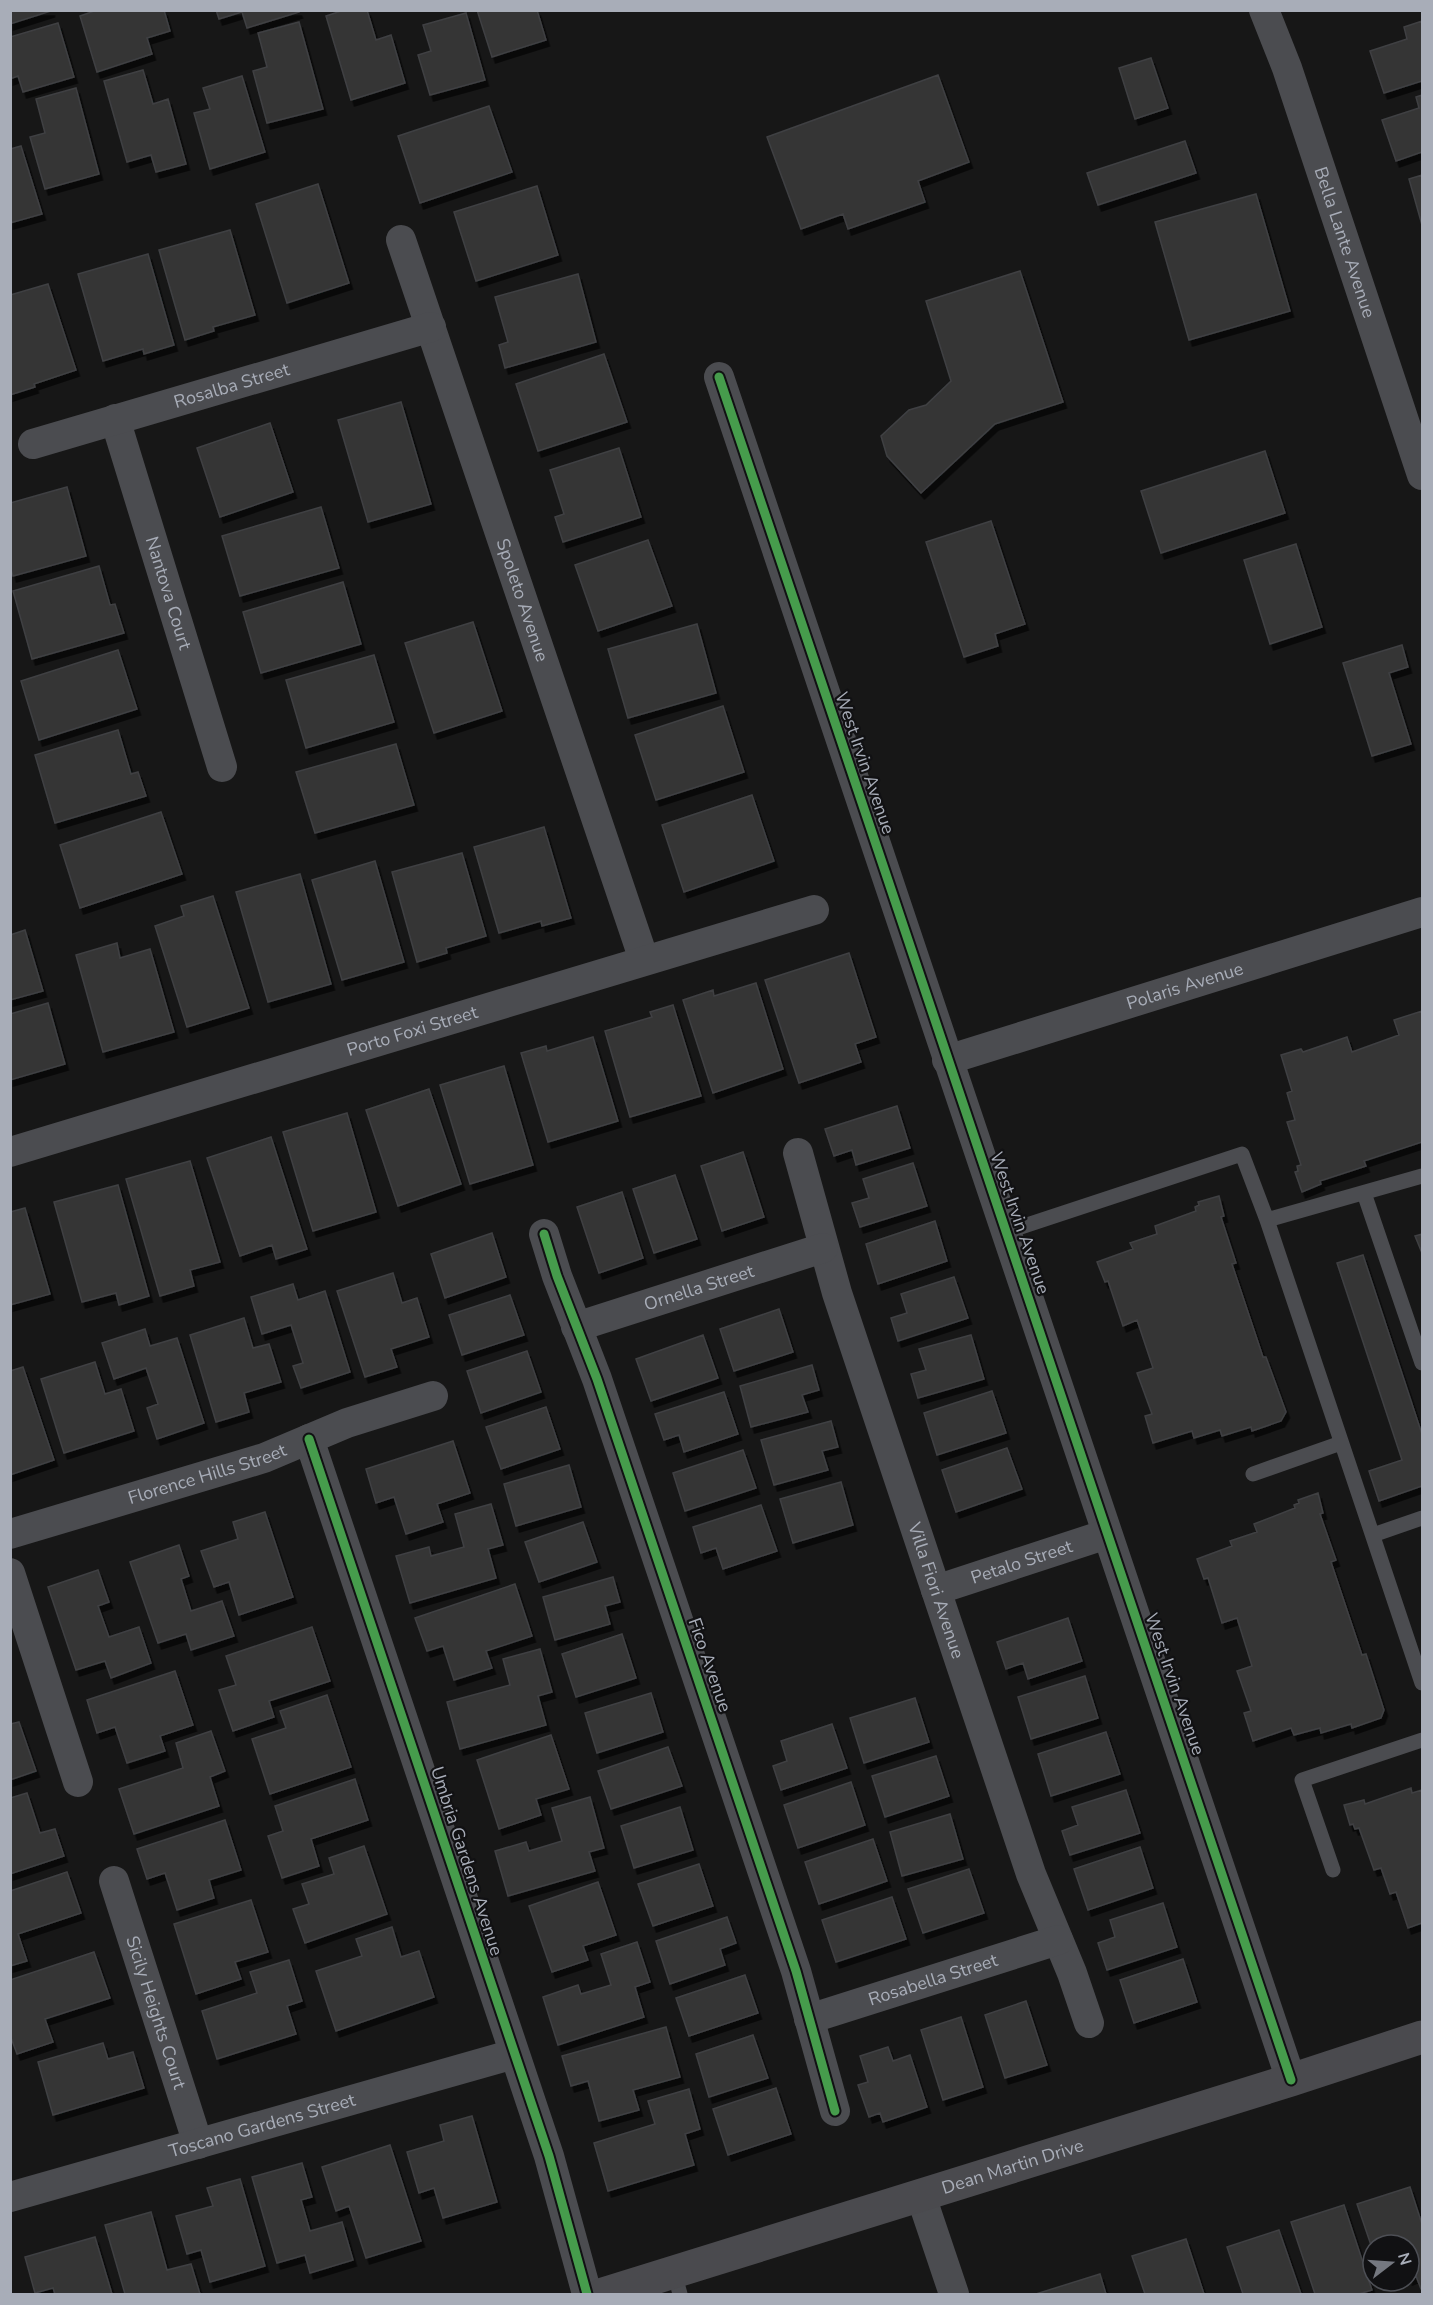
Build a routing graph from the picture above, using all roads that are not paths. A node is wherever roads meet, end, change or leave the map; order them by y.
1 (1264, 10) edge
2 (401, 240) dead end
3 (431, 327) junction
4 (719, 377) dead end
5 (115, 419) junction
6 (33, 444) dead end
7 (1422, 475) edge
8 (222, 767) dead end
9 (814, 910) dead end
10 (1422, 912) edge
11 (644, 960) junction
12 (947, 1060) junction
13 (10, 1152) edge
14 (798, 1153) dead end
15 (1422, 1176) edge
16 (1364, 1193) junction
17 (1267, 1220) junction
18 (1006, 1232) junction
19 (544, 1233) dead end
20 (823, 1248) junction
21 (576, 1327) junction
22 (1422, 1363) edge
23 (433, 1396) dead end
24 (309, 1439) junction
25 (1341, 1443) junction
26 (1253, 1474) dead end
27 (1422, 1518) edge
28 (10, 1534) edge
29 (1107, 1534) junction
30 (1373, 1535) junction
31 (10, 1573) edge
32 (936, 1590) junction
33 (1422, 1683) edge
34 (1422, 1740) edge
35 (78, 1782) dead end
36 (1333, 1870) dead end
37 (114, 1881) dead end
38 (1058, 1940) junction
39 (809, 2019) junction
40 (1089, 2023) dead end
41 (1422, 2037) edge
42 (514, 2054) junction
43 (1291, 2080) junction
44 (835, 2111) dead end
45 (198, 2144) junction
46 (921, 2196) junction
47 (10, 2197) edge
48 (677, 2283) edge
49 (587, 2295) edge
50 (603, 2295) edge
51 (954, 2295) edge

1 - 7 street, Bella Lante Avenue
2 - 3 street, Spoleto Avenue
3 - 5 street, Rosalba Street
3 - 11 street, Spoleto Avenue
4 - 12 street, West Irvin Avenue
5 - 6 street, Rosalba Street
5 - 8 street, Nantova Court
9 - 11 street, Porto Foxi Street
10 - 12 street, Polaris Avenue
11 - 13 street, Porto Foxi Street
12 - 18 street, West Irvin Avenue
14 - 20 street, Villa Fiori Avenue
15 - 16 lane
16 - 17 lane
16 - 22 lane
17 - 18 lane
17 - 25 lane
18 - 29 street, West Irvin Avenue
19 - 21 street, Fico Avenue
20 - 21 street, Ornella Street
20 - 32 street, Villa Fiori Avenue
21 - 39 street, Fico Avenue
23 - 24 street, Florence Hills Street
24 - 28 street, Florence Hills Street
24 - 42 street, Umbria Gardens Avenue
25 - 26 lane
25 - 30 lane
27 - 30 lane
29 - 32 street, Petalo Street
29 - 43 street, West Irvin Avenue
30 - 33 lane
31 - 35 street
32 - 38 street, Villa Fiori Avenue
34 - 36 lane
37 - 45 street, Sicily Heights Court
38 - 39 street, Rosabella Street
38 - 40 street, Villa Fiori Avenue
39 - 44 street, Fico Avenue
41 - 43 street, Dean Martin Drive
42 - 45 street, Toscano Gardens Street
42 - 49 street, Umbria Gardens Avenue
43 - 46 street, Dean Martin Drive
45 - 47 street, Toscano Gardens Street
46 - 48 street, Dean Martin Drive
46 - 51 street
48 - 50 street, Dean Martin Drive

